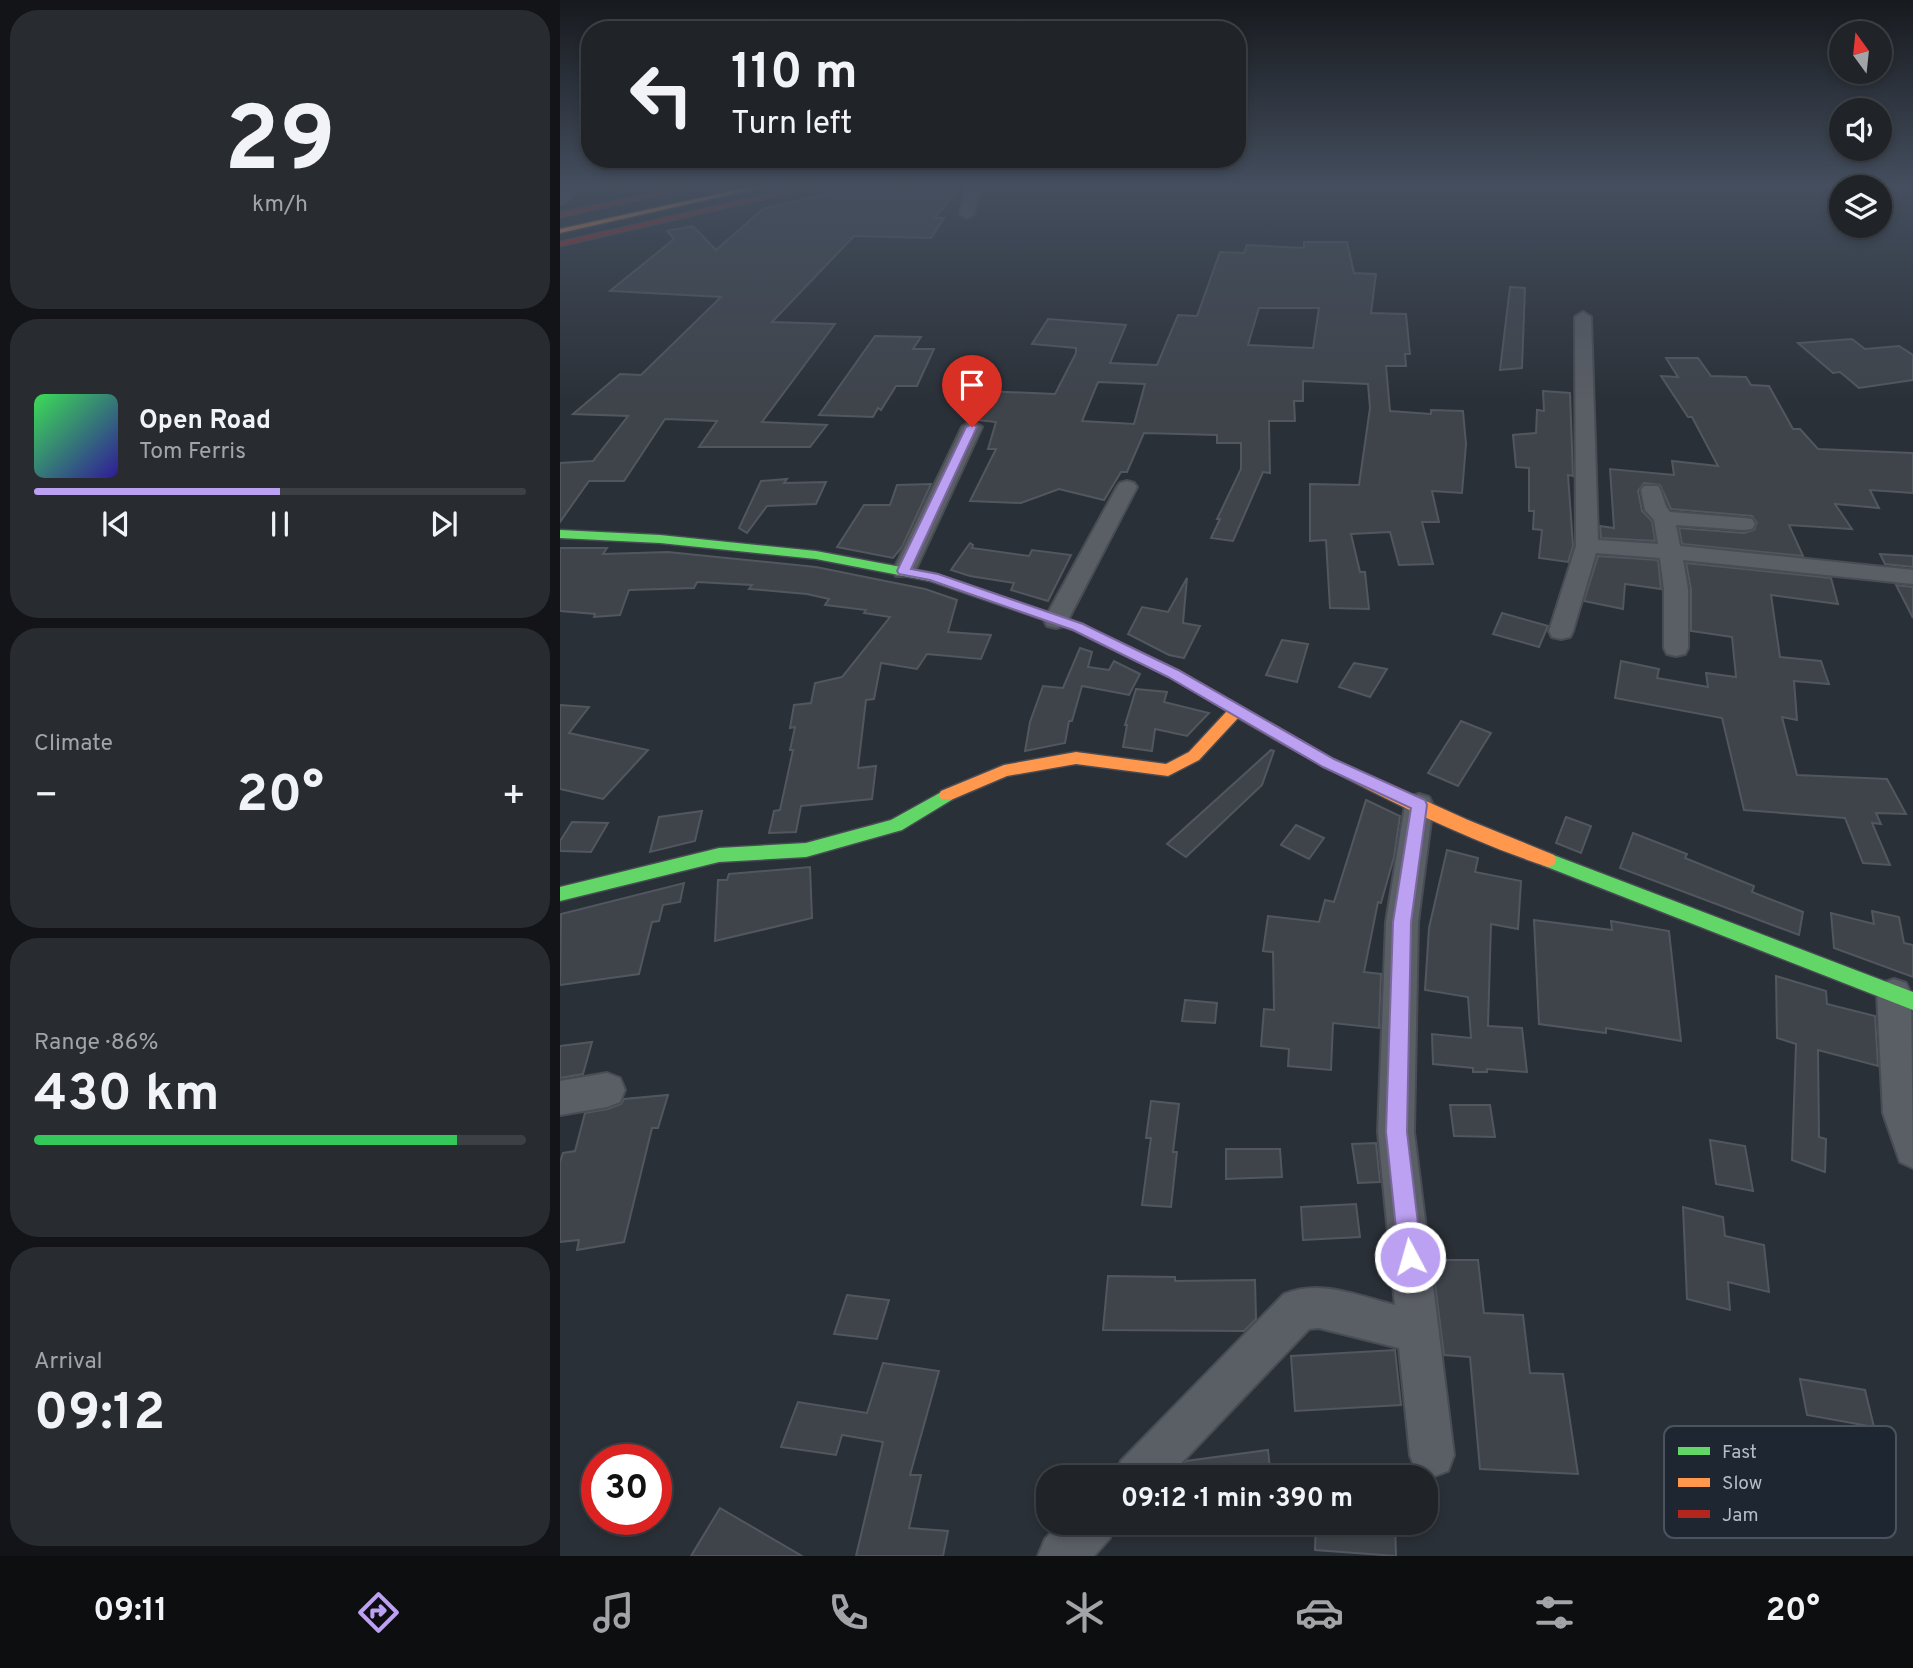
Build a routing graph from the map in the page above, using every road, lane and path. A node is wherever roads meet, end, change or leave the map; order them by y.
1 (1583, 317) dead end
2 (972, 427) dead end
3 (1127, 486) dead end
4 (1651, 490) dead end
5 (1664, 517) junction
6 (1744, 524) dead end
7 (560, 534) edge
8 (1587, 546) junction
9 (1670, 552) junction
10 (904, 571) junction
11 (1913, 577) edge
12 (1056, 620) junction
13 (1561, 631) dead end
14 (1676, 649) dead end
15 (1237, 710) junction
16 (1419, 805) junction
17 (560, 894) edge
18 (1903, 998) edge
19 (607, 1090) dead end
20 (560, 1098) edge
21 (1913, 1149) edge
22 (1419, 1332) junction
23 (1432, 1455) dead end
24 (1149, 1465) edge
25 (1082, 1535) edge
26 (1062, 1556) edge

1 - 8 street
2 - 10 street
3 - 12 street
4 - 5 street
5 - 6 street
5 - 9 street
7 - 10 main road
8 - 9 street
8 - 13 street
9 - 11 street
9 - 14 street
10 - 12 main road
12 - 15 main road
15 - 16 main road
15 - 17 main road
16 - 18 main road
16 - 22 street
18 - 21 street
19 - 20 street
22 - 23 street
22 - 24 street
25 - 26 street

